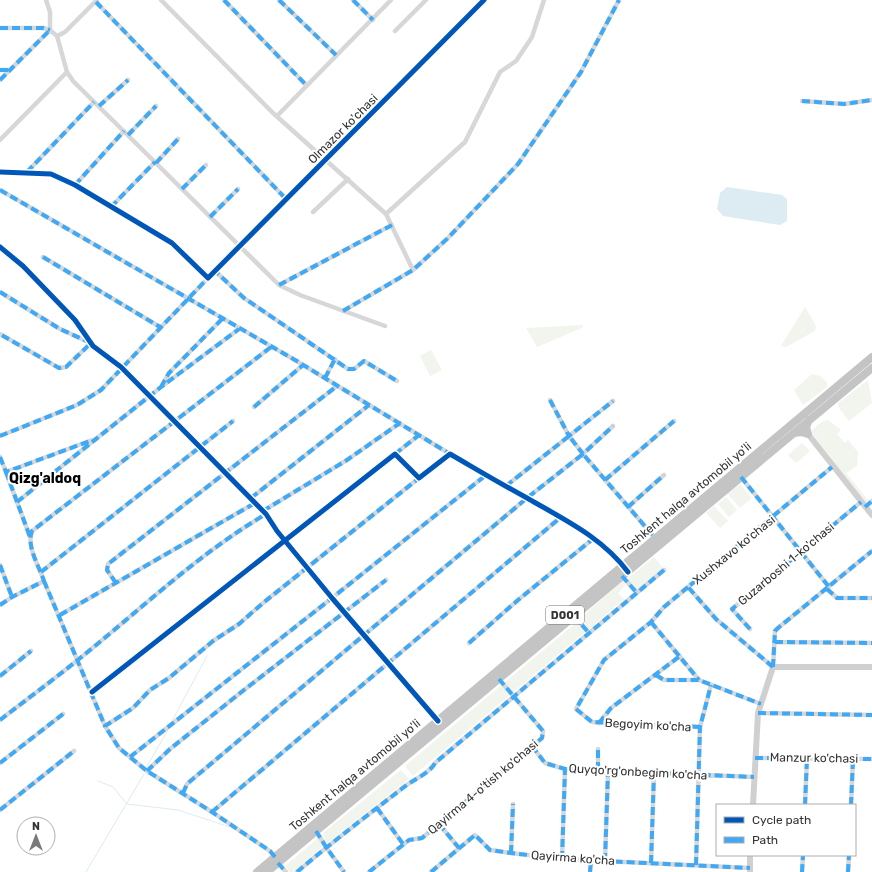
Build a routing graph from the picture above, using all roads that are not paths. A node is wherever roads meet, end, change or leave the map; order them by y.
1 (46, 0) edge
2 (161, 0) edge
3 (224, 0) edge
4 (279, 0) edge
5 (353, 0) edge
6 (391, 0) edge
7 (426, 0) edge
8 (484, 0) edge
9 (544, 0) edge
10 (619, 0) edge
11 (97, 1) edge
12 (373, 20) junction
13 (0, 28) edge
14 (50, 30) junction
15 (395, 31) dead end
16 (57, 36) junction
17 (336, 55) junction
18 (0, 70) edge
19 (10, 70) junction
20 (67, 72) junction
21 (0, 80) edge
22 (128, 80) dead end
23 (306, 85) junction
24 (872, 100) edge
25 (802, 101) dead end
26 (94, 102) junction
27 (99, 106) junction
28 (156, 106) dead end
29 (277, 116) junction
30 (124, 131) junction
31 (128, 135) junction
32 (178, 139) dead end
33 (0, 140) edge
34 (326, 160) junction
35 (155, 162) junction
36 (206, 165) dead end
37 (0, 172) edge
38 (27, 172) junction
39 (348, 179) junction
40 (75, 185) junction
41 (238, 188) dead end
42 (182, 189) junction
43 (0, 190) edge
44 (286, 200) junction
45 (111, 207) junction
46 (313, 212) dead end
47 (386, 214) junction
48 (210, 217) junction
49 (392, 225) junction
50 (0, 247) edge
51 (240, 247) junction
52 (43, 257) dead end
53 (413, 270) junction
54 (215, 271) junction
55 (208, 278) junction
56 (279, 284) junction
57 (0, 292) edge
58 (187, 299) junction
59 (343, 310) junction
60 (222, 319) junction
61 (385, 326) dead end
62 (160, 327) junction
63 (239, 329) junction
64 (0, 334) edge
65 (91, 343) junction
66 (271, 347) junction
67 (872, 357) edge
68 (335, 360) junction
69 (303, 365) junction
70 (121, 367) junction
71 (872, 368) edge
72 (325, 378) junction
73 (397, 381) dead end
74 (337, 386) junction
75 (161, 387) junction
76 (151, 396) junction
77 (550, 400) dead end
78 (613, 401) dead end
79 (369, 405) junction
80 (254, 407) dead end
81 (809, 420) junction
82 (176, 421) junction
83 (674, 421) dead end
84 (233, 422) dead end
85 (400, 423) junction
86 (613, 426) dead end
87 (794, 433) junction
88 (808, 434) junction
89 (419, 435) junction
90 (0, 436) edge
91 (569, 436) junction
92 (95, 439) junction
93 (201, 446) junction
94 (395, 454) junction
95 (450, 454) junction
96 (583, 454) junction
97 (0, 457) edge
98 (832, 467) junction
99 (6, 472) junction
100 (226, 473) junction
101 (486, 475) junction
102 (664, 475) dead end
103 (737, 477) junction
104 (418, 478) junction
105 (605, 480) junction
106 (506, 486) junction
107 (251, 498) junction
108 (527, 498) junction
109 (872, 501) edge
110 (17, 502) junction
111 (255, 503) junction
112 (863, 504) junction
113 (628, 507) junction
114 (265, 513) junction
115 (872, 515) edge
116 (561, 517) junction
117 (773, 518) junction
118 (30, 537) junction
119 (594, 538) junction
120 (655, 538) junction
121 (285, 540) junction
122 (872, 551) edge
123 (800, 553) junction
124 (0, 565) edge
125 (309, 568) junction
126 (664, 570) dead end
127 (624, 571) junction
128 (41, 572) junction
129 (386, 580) dead end
130 (44, 581) junction
131 (116, 583) junction
132 (688, 587) junction
133 (828, 588) junction
134 (637, 592) junction
135 (12, 597) junction
136 (332, 598) junction
137 (872, 598) edge
138 (0, 605) edge
139 (344, 611) junction
140 (60, 615) junction
141 (574, 616) junction
142 (651, 622) junction
143 (750, 629) dead end
144 (589, 633) junction
145 (365, 635) junction
146 (775, 642) junction
147 (469, 643) dead end
148 (872, 643) edge
149 (31, 651) dead end
150 (680, 656) junction
151 (79, 660) junction
152 (389, 663) junction
153 (773, 667) junction
154 (872, 667) edge
155 (656, 675) junction
156 (0, 676) edge
157 (499, 679) junction
158 (699, 680) junction
159 (711, 685) junction
160 (92, 692) junction
161 (514, 696) junction
162 (761, 704) junction
163 (758, 713) junction
164 (63, 714) dead end
165 (872, 715) edge
166 (0, 720) edge
167 (438, 721) junction
168 (599, 722) junction
169 (106, 726) junction
170 (700, 727) junction
171 (532, 746) junction
172 (598, 749) dead end
173 (74, 751) dead end
174 (130, 757) junction
175 (755, 758) junction
176 (807, 758) junction
177 (853, 759) junction
178 (872, 759) edge
179 (0, 763) edge
180 (565, 768) junction
181 (598, 770) junction
182 (147, 771) junction
183 (608, 771) junction
184 (654, 773) junction
185 (698, 774) junction
186 (754, 777) junction
187 (183, 793) junction
188 (512, 804) dead end
189 (752, 804) edge
190 (805, 804) edge
191 (851, 804) edge
192 (377, 808) junction
193 (0, 810) edge
194 (212, 812) junction
195 (439, 824) junction
196 (316, 831) junction
197 (307, 834) junction
198 (403, 844) junction
199 (326, 848) junction
200 (459, 848) junction
201 (511, 853) junction
202 (750, 856) edge
203 (803, 856) edge
204 (849, 856) edge
205 (562, 859) junction
206 (277, 860) junction
207 (590, 860) junction
208 (605, 861) junction
209 (651, 863) junction
210 (696, 865) junction
211 (750, 870) edge
212 (257, 872) edge
213 (267, 872) edge
214 (286, 872) edge
215 (297, 872) edge
216 (344, 872) edge
217 (369, 872) edge
218 (430, 872) edge
219 (590, 872) edge
220 (802, 872) edge
221 (848, 872) edge

1 - 14 street
2 - 29 street
3 - 23 street
4 - 17 street
5 - 12 street
6 - 12 street
7 - 15 street
8 - 34 street, Olmazor ko'chasi
9 - 47 street
10 - 53 street
11 - 16 street
11 - 44 street
12 - 17 street
13 - 14 street
14 - 16 street
14 - 19 street
16 - 20 street
17 - 23 street
18 - 19 street
19 - 21 street
20 - 26 street
20 - 33 street
22 - 27 street
23 - 29 street
24 - 25 street
26 - 27 street
26 - 38 street
27 - 30 street
28 - 31 street
29 - 34 street
30 - 31 street
30 - 40 street
31 - 35 street
32 - 35 street
34 - 39 street
34 - 44 street, Olmazor ko'chasi
35 - 42 street
35 - 45 street
36 - 42 street
37 - 38 street
38 - 40 street
39 - 46 street
39 - 47 street
40 - 45 street
41 - 48 street
42 - 48 street
43 - 58 street
44 - 51 street, Olmazor ko'chasi
45 - 55 street
47 - 49 street
48 - 51 street
49 - 53 street
49 - 56 street
50 - 65 street
51 - 54 street, Olmazor ko'chasi
51 - 56 street
52 - 62 street
53 - 59 street
54 - 55 street, Olmazor ko'chasi
54 - 68 street
55 - 58 street, Olmazor ko'chasi
56 - 59 street
57 - 65 street
58 - 60 street
58 - 62 street, Olmazor ko'chasi
59 - 61 street
60 - 63 street
60 - 75 street
62 - 70 street, Olmazor ko'chasi
63 - 66 street
63 - 75 street
64 - 65 street
65 - 70 street
66 - 69 street
66 - 82 street
67 - 103 highway, Toshkent halqa avtomobil yo'li / D001
68 - 72 street
68 - 73 street
69 - 72 street
69 - 80 street
70 - 76 street
70 - 90 street, Olmazor ko'chasi
71 - 81 highway, Toshkent halqa avtomobil yo'li / D001
72 - 74 street
74 - 79 street
74 - 100 street
75 - 76 street
76 - 82 street
76 - 92 street
77 - 91 street
78 - 91 street
79 - 85 street
79 - 107 street
81 - 87 highway, Toshkent halqa avtomobil yo'li / D001
81 - 88 highway
82 - 93 street
82 - 118 street
83 - 105 street
84 - 93 street
85 - 89 street
85 - 114 street
86 - 96 street
87 - 88 highway
87 - 103 highway, Toshkent halqa avtomobil yo'li / D001
88 - 98 street
89 - 94 street
89 - 95 street
91 - 96 street
91 - 106 street
92 - 99 street
92 - 110 street
93 - 100 street
93 - 128 street
94 - 104 street
94 - 121 street
95 - 101 street
95 - 104 street
96 - 105 street
96 - 108 street
97 - 99 street
98 - 112 street
98 - 117 street, Xushxavo ko'chasi
99 - 110 street
100 - 107 street
100 - 131 street
101 - 106 street
101 - 136 street
102 - 113 street
103 - 117 street
103 - 120 highway, Toshkent halqa avtomobil yo'li / D001
103 - 127 highway, Toshkent halqa avtomobil yo'li / D001
104 - 125 street
105 - 113 street
106 - 108 street
107 - 111 street
108 - 116 street
108 - 145 street
109 - 112 street, Guzarboshi 1-ko'chasi
110 - 118 street
111 - 114 street
111 - 131 street
112 - 115 street
112 - 123 street, Guzarboshi 1-ko'chasi
113 - 120 street
114 - 121 street
114 - 151 street
116 - 119 street
116 - 152 street
117 - 123 street
117 - 132 street, Xushxavo ko'chasi
118 - 128 street
119 - 127 street
119 - 147 street
120 - 127 highway, Toshkent halqa avtomobil yo'li / D001
121 - 125 street
121 - 160 street
122 - 133 street
123 - 133 street
123 - 143 street, Guzarboshi 1-ko'chasi
124 - 135 street
125 - 136 street
125 - 169 street
126 - 134 street
127 - 134 street
127 - 141 highway, Toshkent halqa avtomobil yo'li / D001
127 - 167 highway, Toshkent halqa avtomobil yo'li / D001
128 - 130 street
129 - 139 street
130 - 135 street
130 - 140 street
131 - 140 street
132 - 142 street
132 - 153 street, Xushxavo ko'chasi
133 - 137 street
133 - 146 street
134 - 144 street
135 - 138 street
136 - 139 street
136 - 174 street
139 - 145 street
139 - 182 street
140 - 151 street
141 - 144 street
141 - 157 highway, Toshkent halqa avtomobil yo'li / D001
142 - 150 street
142 - 168 street, Begoyim ko'cha
144 - 161 street
145 - 152 street
145 - 187 street
146 - 148 street
146 - 153 street
149 - 156 street
150 - 155 street
150 - 158 street
151 - 160 street
151 - 166 street
152 - 167 street
152 - 194 street
153 - 154 street
153 - 162 street
155 - 158 street
155 - 168 street
157 - 161 street
157 - 196 highway, Toshkent halqa avtomobil yo'li / D001
158 - 159 street
159 - 162 street
159 - 170 street
160 - 169 street
161 - 171 street, Qayirma 4-o'tish ko'chasi
161 - 192 street
162 - 163 street
163 - 165 street
163 - 175 street
164 - 179 street
167 - 197 highway, Toshkent halqa avtomobil yo'li / D001
168 - 170 street, Begoyim ko'cha
169 - 174 street
170 - 185 street
171 - 180 street, Quyqo'rg'onbegim ko'cha
171 - 195 street, Qayirma 4-o'tish ko'chasi
172 - 181 street
173 - 193 street
174 - 182 street
175 - 176 street, Manzur ko'chasi
175 - 186 street
176 - 177 street, Manzur ko'chasi
176 - 190 street
177 - 178 street, Manzur ko'chasi
177 - 191 street
180 - 181 street, Quyqo'rg'onbegim ko'cha
180 - 205 street
181 - 183 street, Quyqo'rg'onbegim ko'cha
182 - 187 street
183 - 184 street, Quyqo'rg'onbegim ko'cha
183 - 208 street
184 - 185 street, Quyqo'rg'onbegim ko'cha
184 - 209 street
185 - 186 street, Quyqo'rg'onbegim ko'cha
185 - 210 street
186 - 189 street
187 - 194 street
188 - 201 street
192 - 198 street
192 - 199 street
194 - 206 street
195 - 198 street, Qayirma 4-o'tish ko'chasi
195 - 200 street
196 - 197 highway, Toshkent halqa avtomobil yo'li / D001
196 - 199 street
197 - 206 highway, Toshkent halqa avtomobil yo'li / D001
198 - 217 street
199 - 215 street
199 - 216 street
200 - 201 street, Qayirma ko'cha
200 - 218 street
201 - 205 street, Qayirma ko'cha
202 - 211 street
203 - 220 street
204 - 221 street
205 - 207 street, Qayirma ko'cha
206 - 212 highway, Toshkent halqa avtomobil yo'li / D001
206 - 213 highway, Toshkent halqa avtomobil yo'li / D001
206 - 214 street
207 - 208 street, Qayirma ko'cha
207 - 219 street
208 - 209 street, Qayirma ko'cha
209 - 210 street, Qayirma ko'cha
210 - 211 street, Qayirma ko'cha

